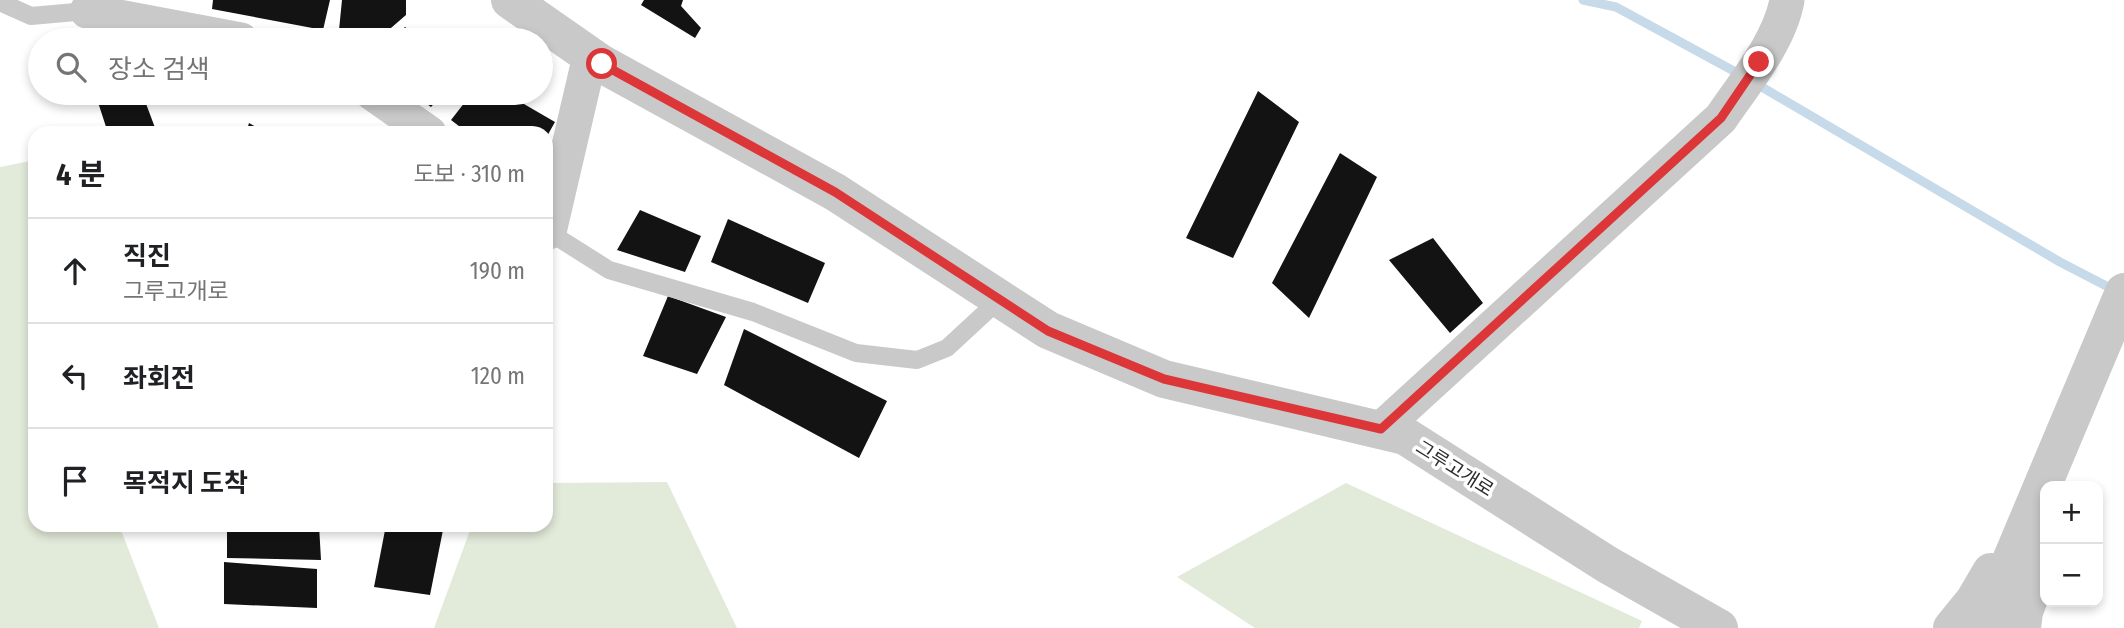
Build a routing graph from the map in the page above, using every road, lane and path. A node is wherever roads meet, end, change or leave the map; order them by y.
1 (510, 0) edge
2 (1787, 0) edge
3 (0, 2) edge
4 (87, 11) joint
5 (177, 28) edge
6 (550, 28) edge
7 (553, 30) edge
8 (590, 56) junction
9 (389, 105) edge
10 (419, 126) edge
11 (553, 207) edge
12 (553, 235) edge
13 (2124, 292) edge
14 (1000, 299) junction
15 (1381, 429) junction
16 (2056, 481) edge
17 (2040, 505) edge
18 (2040, 510) edge
19 (2040, 568) edge
20 (1719, 628) edge
21 (1952, 628) edge
22 (1986, 628) edge
23 (2022, 628) edge

1 - 6 street, 그루고개로
2 - 15 street
3 - 4 lane
4 - 5 street
7 - 8 street, 그루고개로
8 - 11 street
8 - 14 street, 그루고개로
9 - 10 street
12 - 14 lane
13 - 16 street
14 - 15 street, 그루고개로
15 - 20 street, 그루고개로
17 - 21 street
18 - 22 street
19 - 23 street

